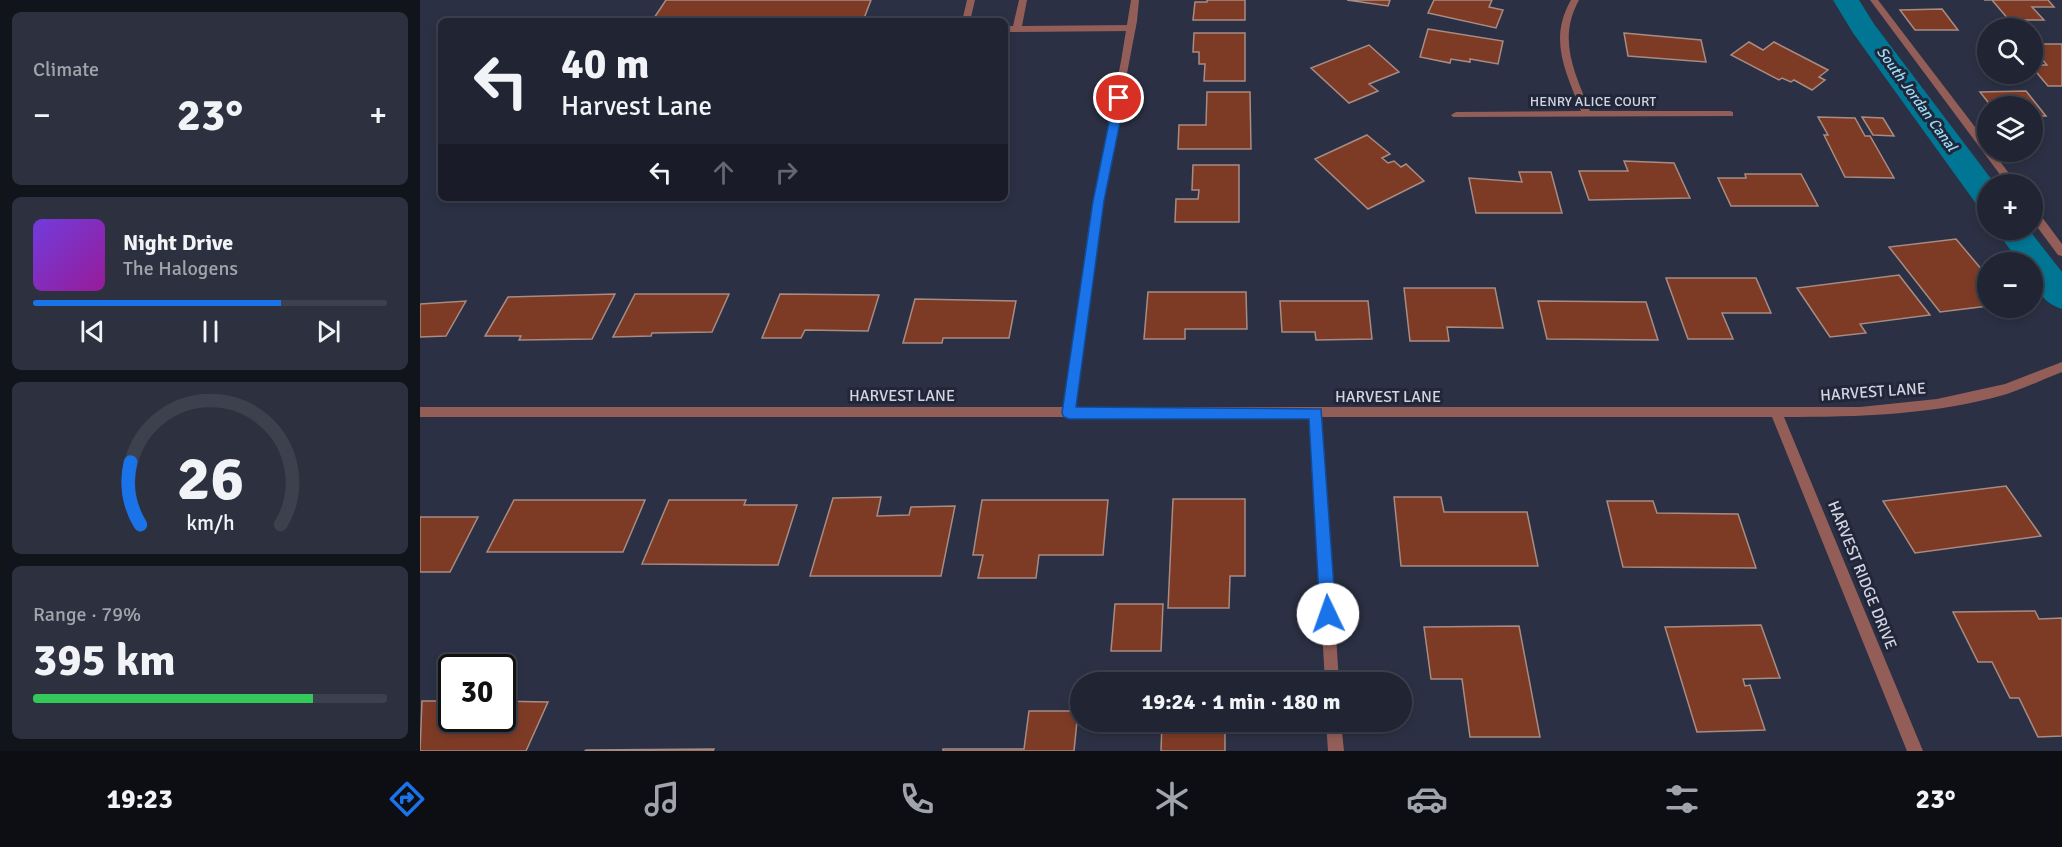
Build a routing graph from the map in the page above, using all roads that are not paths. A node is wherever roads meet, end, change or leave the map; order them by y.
1 (971, 0) edge
2 (1023, 0) edge
3 (1135, 0) edge
4 (1575, 0) edge
5 (1874, 0) edge
6 (968, 18) edge
7 (1132, 28) junction
8 (1008, 29) edge
9 (1017, 29) junction
10 (1730, 114) dead end
11 (1456, 115) dead end
12 (1587, 115) junction
13 (2004, 174) edge
14 (2043, 227) edge
15 (2062, 252) edge
16 (2062, 367) edge
17 (420, 412) edge
18 (1069, 413) junction
19 (1316, 413) junction
20 (1776, 413) junction
21 (1331, 672) edge
22 (1335, 732) edge
23 (1336, 751) edge
24 (1916, 751) edge

1 - 6 street
2 - 9 street
3 - 7 street
4 - 12 street
5 - 13 street
7 - 9 street
7 - 18 street
8 - 9 street
10 - 12 street, HENRY ALICE COURT
11 - 12 street, HENRY ALICE COURT
14 - 15 street
16 - 20 street, HARVEST LANE
17 - 18 street, HARVEST LANE
18 - 19 street, HARVEST LANE
19 - 20 street, HARVEST LANE
19 - 21 street
20 - 24 street, HARVEST RIDGE DRIVE
22 - 23 street

